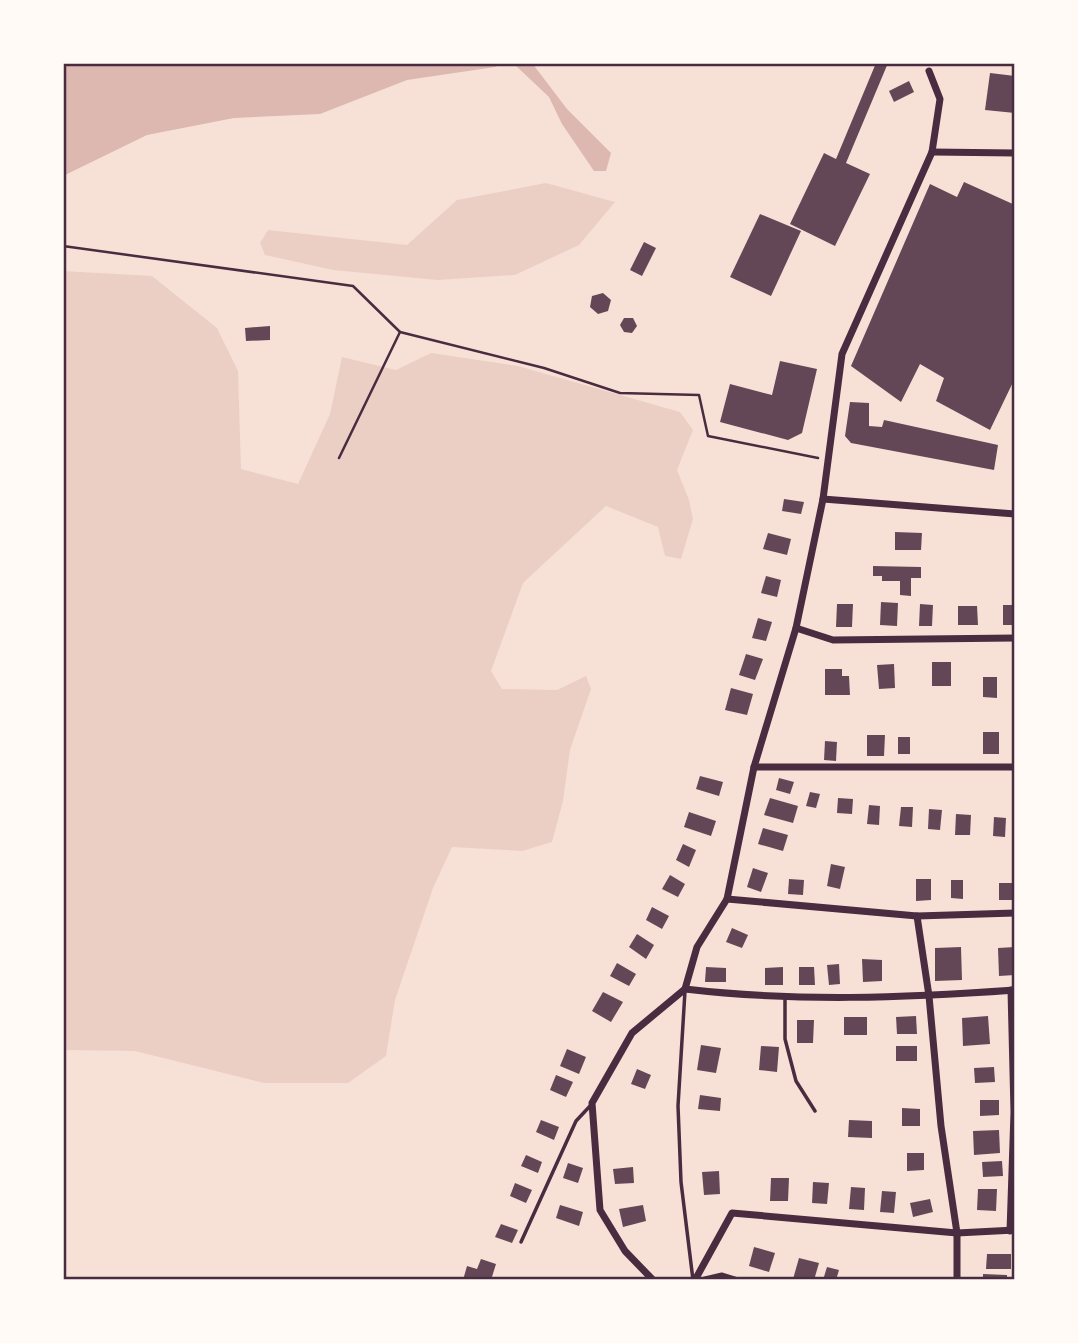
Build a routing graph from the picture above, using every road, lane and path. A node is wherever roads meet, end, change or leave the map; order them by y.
1 (929, 71) dead end
2 (932, 152) junction
3 (1015, 153) edge
4 (63, 246) edge
5 (400, 332) junction
6 (339, 458) dead end
7 (828, 460) junction
8 (823, 499) junction
9 (1015, 514) edge
10 (796, 628) junction
11 (1015, 638) edge
12 (754, 767) junction
13 (1015, 767) edge
14 (727, 899) junction
15 (1015, 913) edge
16 (917, 916) junction
17 (685, 989) junction
18 (1013, 990) edge
19 (929, 996) junction
20 (785, 998) junction
21 (592, 1103) junction
22 (816, 1111) dead end
23 (1012, 1231) edge
24 (957, 1233) junction
25 (521, 1242) dead end
26 (653, 1280) edge
27 (694, 1280) edge
28 (705, 1280) edge
29 (735, 1280) edge
30 (957, 1280) edge

1 - 2 street
2 - 3 street
2 - 7 street
4 - 5 path
5 - 6 path
5 - 7 path
7 - 8 street
8 - 9 street
8 - 10 street
10 - 11 street
10 - 12 street
12 - 13 street
12 - 14 street
14 - 16 street
14 - 17 street
15 - 16 street
16 - 19 street
17 - 20 street
17 - 21 street
17 - 27 lane
18 - 19 street
18 - 23 street
19 - 20 street
19 - 24 street
20 - 22 lane
21 - 25 lane
21 - 26 street
23 - 24 street
24 - 27 street
24 - 30 street
28 - 29 street

